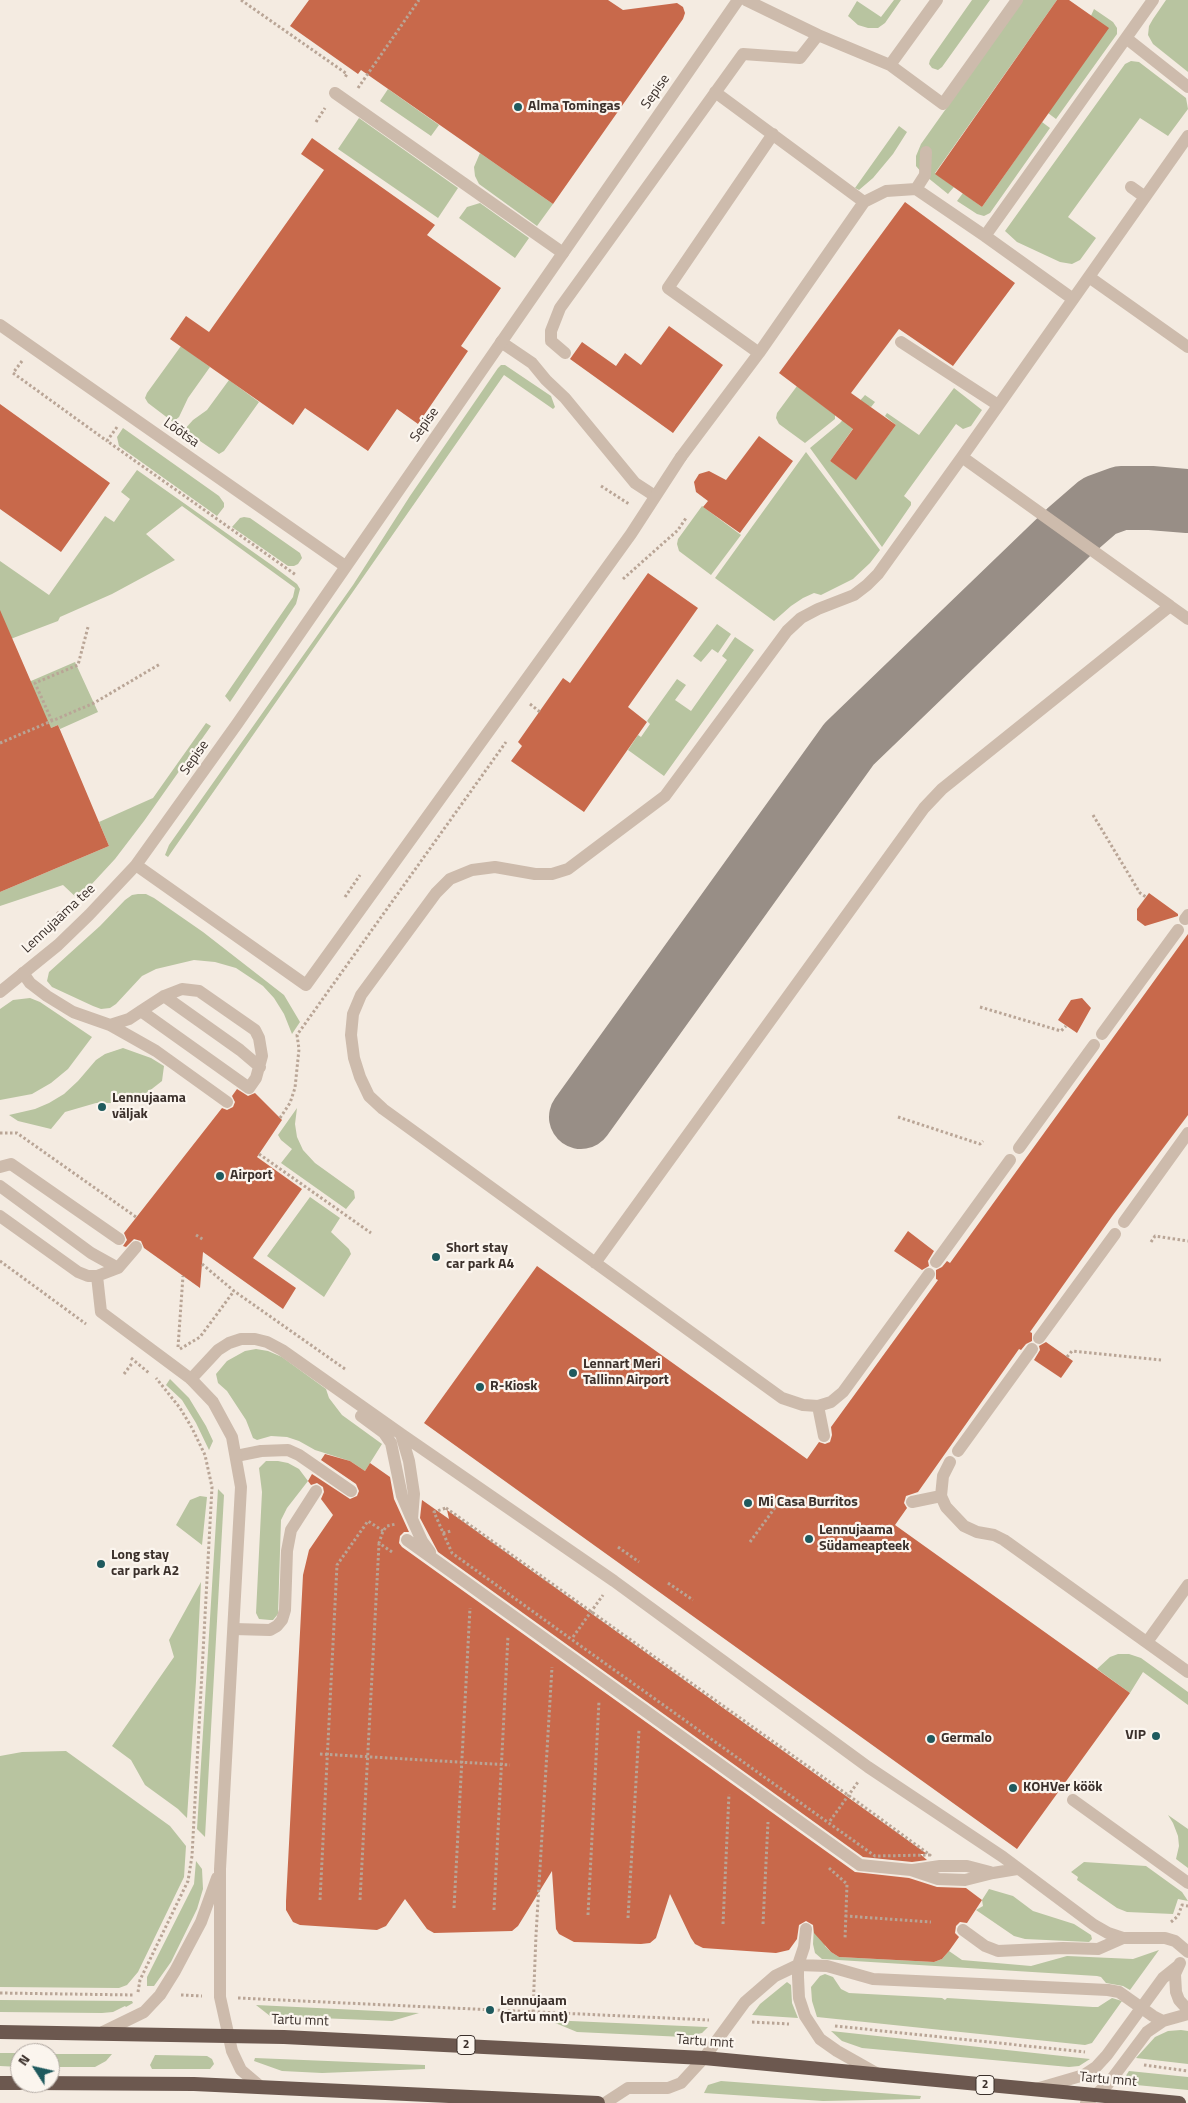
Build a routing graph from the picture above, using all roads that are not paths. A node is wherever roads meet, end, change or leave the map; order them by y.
1 (738, 0) edge
2 (746, 0) edge
3 (937, 0) edge
4 (1017, 0) edge
5 (1153, 0) edge
6 (818, 35) junction
7 (1126, 38) junction
8 (890, 65) junction
9 (1188, 86) edge
10 (336, 91) road end
11 (716, 92) junction
12 (772, 134) junction
13 (1188, 136) edge
14 (926, 152) dead end
15 (1132, 188) dead end
16 (916, 189) junction
17 (1145, 197) junction
18 (864, 202) junction
19 (985, 236) junction
20 (563, 253) junction
21 (1089, 277) junction
22 (1073, 299) junction
23 (0, 325) edge
24 (501, 342) junction
25 (901, 342) dead end
26 (1188, 347) edge
27 (759, 352) junction
28 (565, 353) dead end
29 (998, 405) junction
30 (962, 457) junction
31 (654, 496) junction
32 (345, 566) junction
33 (1170, 606) junction
34 (1188, 619) edge
35 (136, 865) junction
36 (1178, 930) dead end
37 (23, 973) junction
38 (0, 992) edge
39 (164, 996) junction
40 (142, 1011) junction
41 (110, 1025) junction
42 (1102, 1034) dead end
43 (1094, 1045) dead end
44 (260, 1067) junction
45 (227, 1102) dead end
46 (1188, 1133) edge
47 (1019, 1148) dead end
48 (1010, 1160) dead end
49 (0, 1167) edge
50 (0, 1186) edge
51 (0, 1216) edge
52 (1124, 1222) dead end
53 (1115, 1234) dead end
54 (119, 1239) dead end
55 (136, 1247) dead end
56 (936, 1262) dead end
57 (595, 1263) junction
58 (118, 1268) junction
59 (929, 1274) dead end
60 (97, 1276) junction
61 (192, 1379) junction
62 (337, 1388) junction
63 (818, 1406) junction
64 (401, 1434) junction
65 (824, 1436) dead end
66 (236, 1456) junction
67 (351, 1491) dead end
68 (316, 1492) dead end
69 (941, 1496) junction
70 (912, 1502) dead end
71 (412, 1519) junction
72 (407, 1540) dead end
73 (436, 1561) junction
74 (1188, 1585) edge
75 (234, 1629) junction
76 (1147, 1642) junction
77 (1188, 1672) edge
78 (1074, 1800) dead end
79 (220, 1868) junction
80 (1017, 1869) junction
81 (1188, 1883) edge
82 (806, 1929) dead end
83 (963, 1930) dead end
84 (1123, 1938) junction
85 (1188, 1952) edge
86 (798, 1965) junction
87 (1178, 1966) junction
88 (1140, 2008) junction
89 (1188, 2010) edge
90 (1188, 2014) edge
91 (1164, 2020) junction
92 (0, 2032) edge
93 (103, 2032) junction
94 (227, 2035) junction
95 (704, 2058) junction
96 (876, 2073) junction
97 (60, 2083) edge
98 (261, 2087) junction
99 (1033, 2090) junction
100 (1091, 2099) edge
101 (598, 2103) edge
102 (606, 2103) edge
103 (1179, 2103) edge

1 - 20 street, Sepise
2 - 6 street
3 - 8 street
4 - 8 street
5 - 7 street
6 - 8 street
6 - 11 street
7 - 9 street
7 - 19 street
10 - 20 street
11 - 12 street
11 - 28 street
12 - 18 street
12 - 27 street
13 - 17 street
14 - 16 street
15 - 17 street
16 - 18 street
16 - 19 street
17 - 21 street
18 - 27 street
19 - 22 street
20 - 24 street, Sepise
21 - 22 street
21 - 26 street
22 - 29 street
23 - 32 street, Lõõtsa
24 - 31 street
24 - 32 street, Sepise
25 - 29 street
27 - 31 street
29 - 30 street
30 - 33 street
30 - 57 street
31 - 35 street
32 - 35 street, Sepise
33 - 34 street
33 - 57 street
35 - 37 street, Lennujaama tee
36 - 42 street
37 - 38 street, Lennujaama tee
37 - 41 street
39 - 40 street
39 - 44 street
39 - 44 street
40 - 41 street
40 - 44 street
41 - 45 street
43 - 47 street
46 - 52 street
48 - 56 street
49 - 54 street
50 - 58 street
51 - 60 street
53 - 69 street
55 - 58 street
57 - 63 street
58 - 60 street
59 - 63 street
60 - 61 street
61 - 62 street
61 - 66 street
62 - 64 street
62 - 71 street
63 - 65 street
64 - 71 street
64 - 80 street
66 - 67 street
66 - 75 street
68 - 75 street
69 - 70 street
69 - 76 street
71 - 73 street
72 - 73 street
73 - 80 street
74 - 76 street
75 - 79 street
76 - 77 street
78 - 81 street
79 - 93 street
79 - 94 street
80 - 84 street
82 - 86 street
83 - 84 street
84 - 85 street
85 - 87 street
86 - 88 street
86 - 95 street
86 - 96 street
87 - 88 street
87 - 89 street
88 - 91 street
88 - 99 street
90 - 91 street
91 - 100 street
92 - 93 highway, Tartu mnt / 2
93 - 94 highway, Tartu mnt / 2
94 - 95 highway, Tartu mnt / 2
94 - 98 street
95 - 96 highway, Tartu mnt / 2
95 - 102 street
96 - 99 highway, Tartu mnt / 2
97 - 98 highway
98 - 101 highway
99 - 100 highway, Tartu mnt / 2
100 - 103 highway, Tartu mnt / 2

